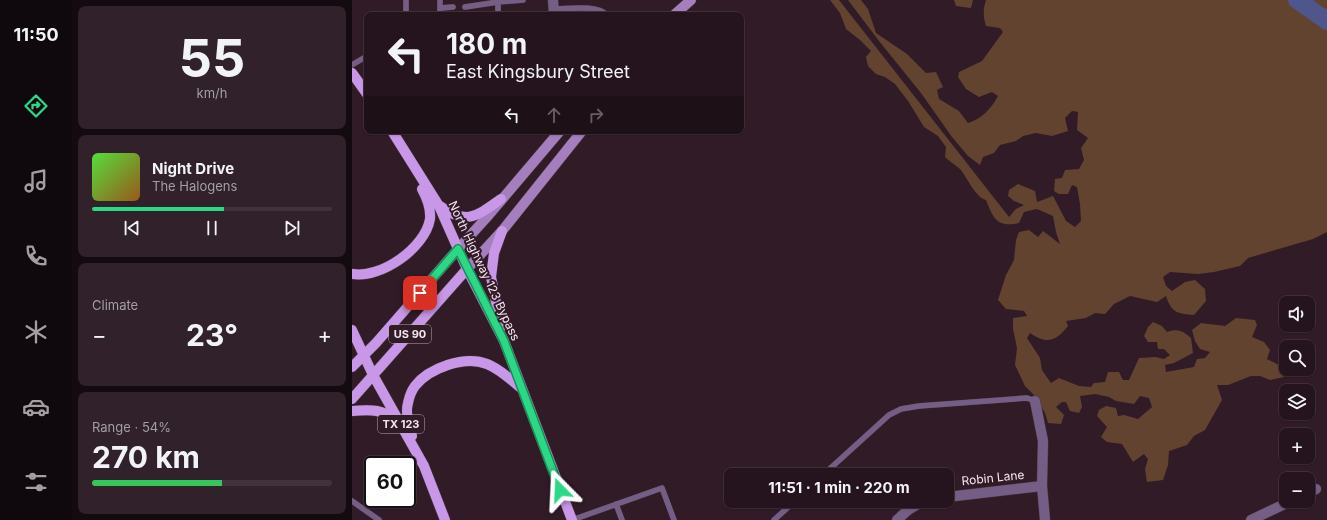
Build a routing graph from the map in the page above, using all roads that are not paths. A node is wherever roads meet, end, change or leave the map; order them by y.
1 (406, 0) edge
2 (440, 0) edge
3 (523, 0) edge
4 (691, 0) edge
5 (498, 1) edge
6 (465, 7) dead end
7 (440, 8) junction
8 (453, 8) dead end
9 (553, 8) edge
10 (406, 12) edge
11 (440, 12) edge
12 (498, 12) edge
13 (605, 12) edge
14 (677, 12) edge
15 (364, 58) edge
16 (352, 65) edge
17 (352, 73) edge
18 (364, 90) edge
19 (394, 134) edge
20 (557, 134) edge
21 (580, 134) edge
22 (400, 143) junction
23 (501, 199) junction
24 (439, 206) junction
25 (502, 231) junction
26 (458, 249) junction
27 (468, 269) junction
28 (352, 274) edge
29 (352, 330) edge
30 (504, 341) junction
31 (364, 355) junction
32 (352, 367) edge
33 (373, 375) junction
34 (522, 390) junction
35 (352, 399) edge
36 (1035, 401) joint
37 (352, 411) edge
38 (404, 429) junction
39 (424, 466) junction
40 (831, 468) edge
41 (1042, 486) junction
42 (954, 496) edge
43 (352, 501) edge
44 (616, 504) junction
45 (1279, 507) edge
46 (787, 508) edge
47 (911, 508) edge
48 (379, 520) edge
49 (445, 520) edge
50 (572, 520) edge
51 (622, 520) edge
52 (674, 520) edge
53 (774, 520) edge
54 (897, 520) edge
55 (1045, 520) edge
56 (1251, 520) edge

1 - 10 lane
2 - 7 lane
3 - 5 lane
4 - 14 main road
5 - 6 lane
5 - 12 lane
7 - 8 lane
7 - 11 lane
9 - 13 lane
15 - 16 lane
17 - 18 main road
19 - 22 main road, North Highway 123 Bypass
20 - 23 main road, US 90
21 - 25 main road, US 90
22 - 24 main road, North Highway 123 Bypass
22 - 28 main road
23 - 24 main road
23 - 26 main road, US 90
24 - 26 main road, North Highway 123 Bypass
25 - 27 main road, US 90
25 - 30 main road
26 - 27 main road, North Highway 123 Bypass
26 - 31 main road, US 90
27 - 30 main road, North Highway 123 Bypass
27 - 33 main road, US 90
29 - 31 main road, TX 123
30 - 34 main road, North Highway 123 Bypass
31 - 32 main road, US 90
31 - 33 main road, TX 123
33 - 35 main road, US 90
33 - 38 main road, TX 123
34 - 39 main road
34 - 50 main road, North Highway 123 Bypass
36 - 40 lane
36 - 41 street
37 - 38 main road
38 - 39 main road, TX 123
39 - 49 main road, TX 123
41 - 42 street, Robin Lane
41 - 55 street
43 - 48 lane
44 - 50 lane
44 - 51 lane
44 - 52 lane
45 - 56 street
46 - 53 lane
47 - 54 street

